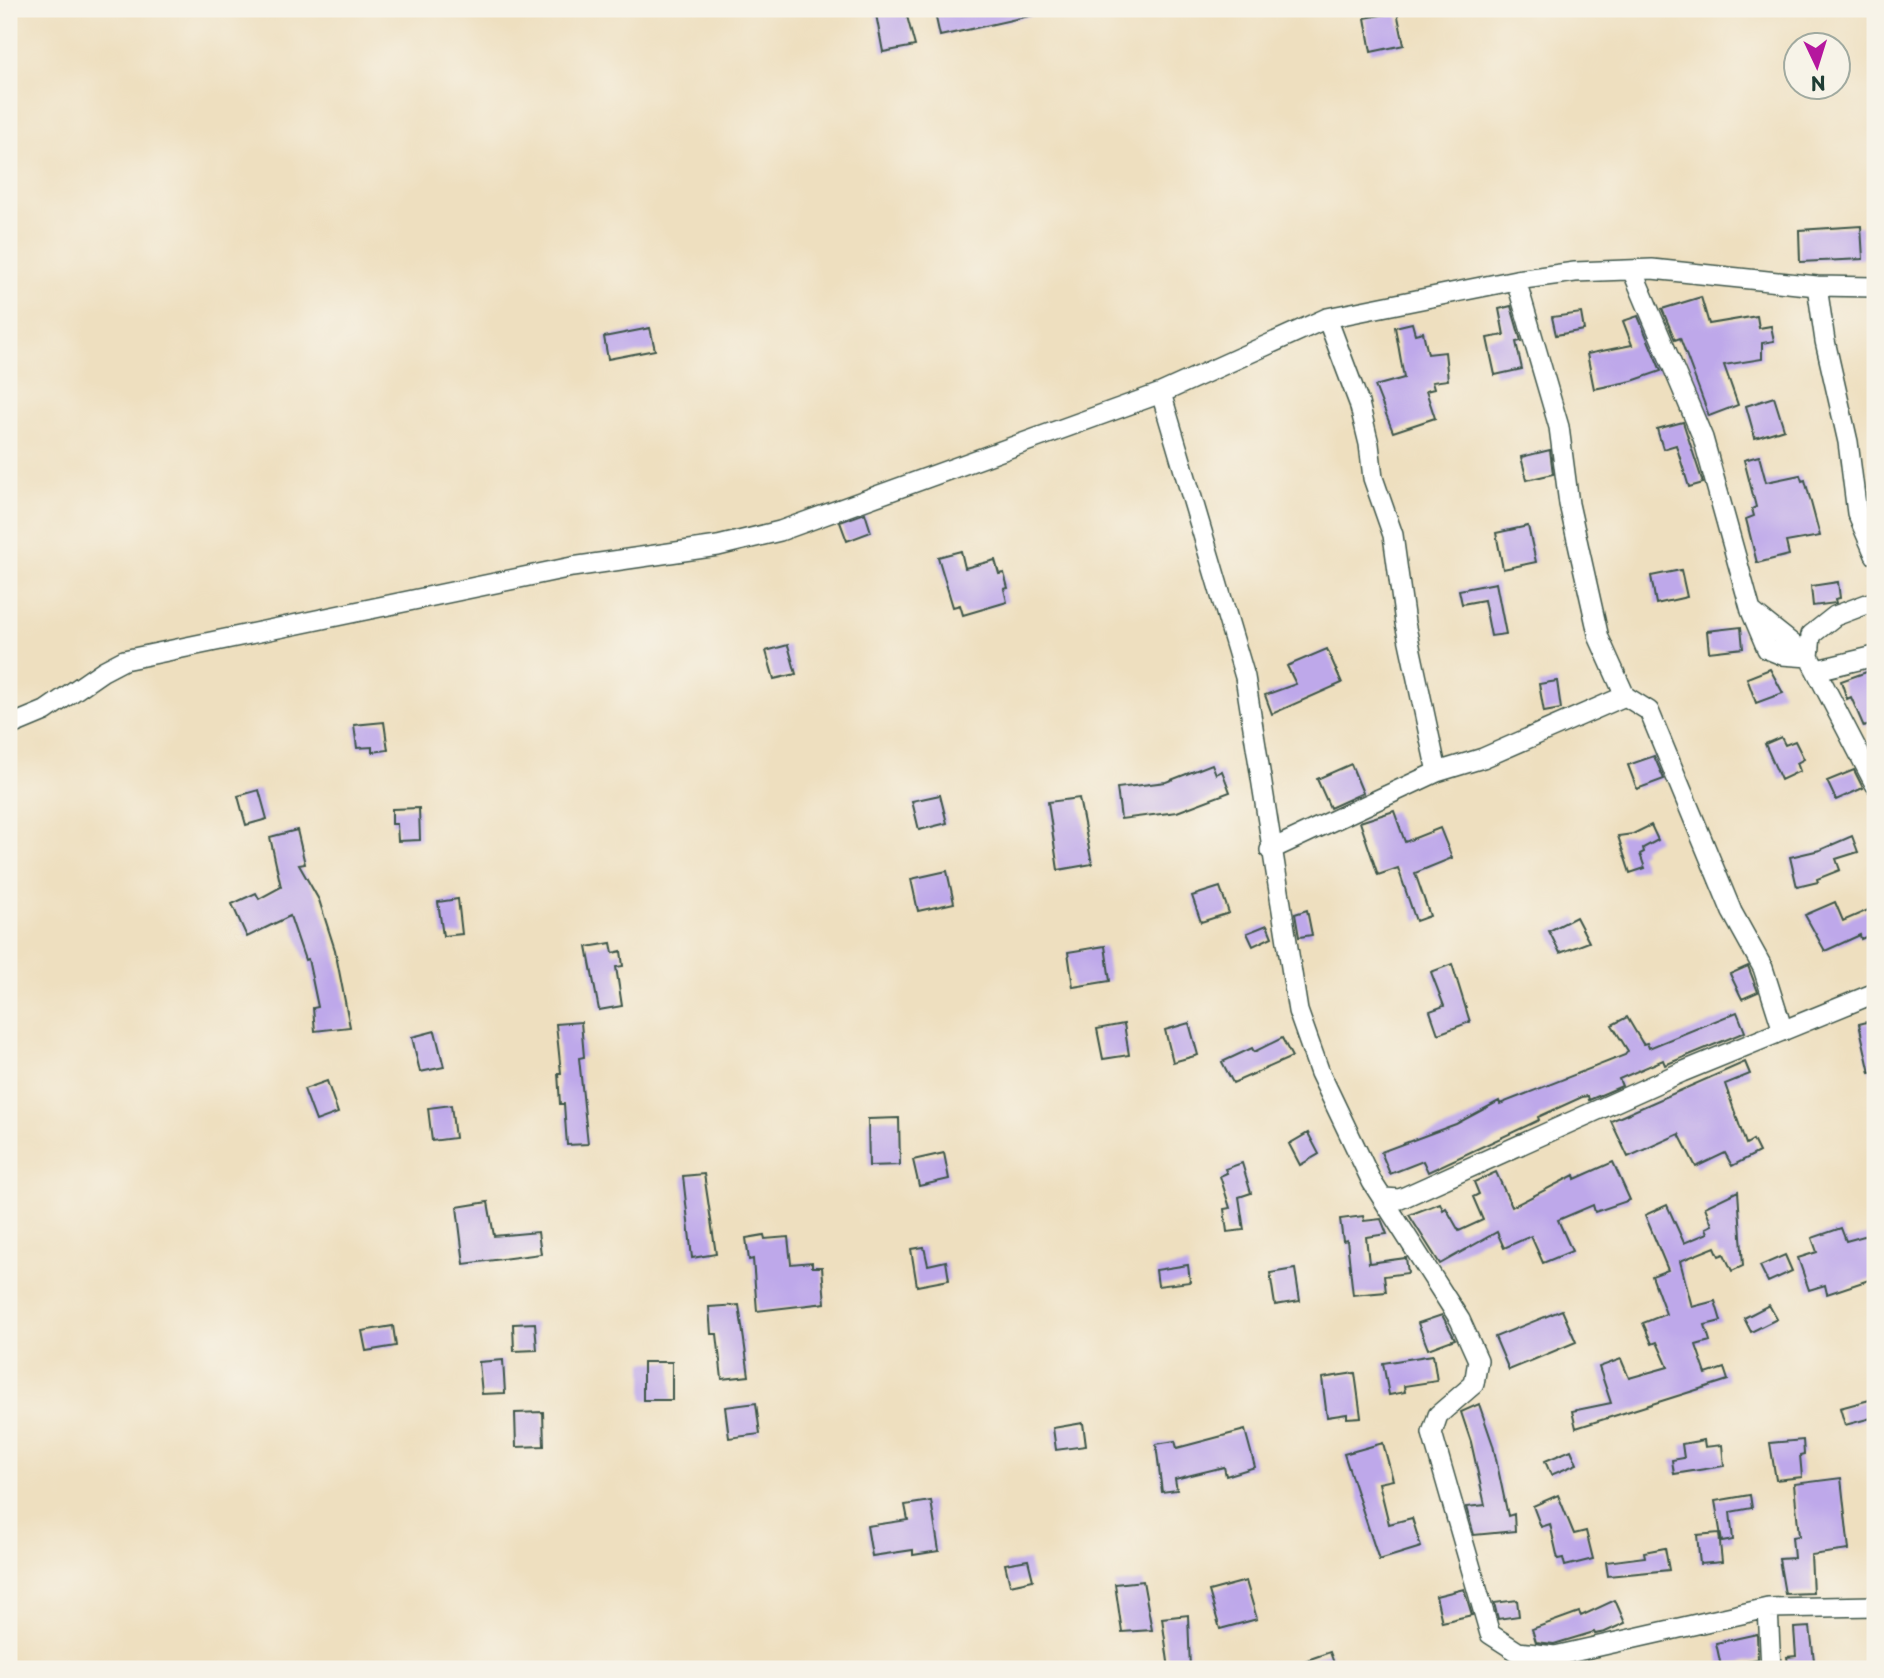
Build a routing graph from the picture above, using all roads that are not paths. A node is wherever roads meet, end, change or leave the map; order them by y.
1 (1632, 270) junction
2 (1516, 280) junction
3 (1817, 286) junction
4 (1875, 287) edge
5 (1327, 318) junction
6 (1161, 393) junction
7 (1875, 555) edge
8 (1875, 601) edge
9 (1875, 656) edge
10 (1813, 664) junction
11 (1625, 696) junction
12 (9, 726) edge
13 (1437, 772) junction
14 (1875, 785) edge
15 (1270, 850) junction
16 (1875, 993) edge
17 (1783, 1031) junction
18 (1384, 1198) junction
19 (1875, 1606) edge
20 (1768, 1608) junction
21 (1771, 1669) edge

1 - 2 street
1 - 3 street
1 - 10 street
2 - 5 street
2 - 11 street
3 - 4 street
3 - 7 street
5 - 6 street
5 - 13 street
6 - 12 street
6 - 15 street
8 - 10 street
9 - 10 street
10 - 14 street
11 - 13 street
11 - 17 street
13 - 15 street
15 - 18 street
16 - 17 street
17 - 18 street
18 - 20 street
19 - 20 street
20 - 21 street

